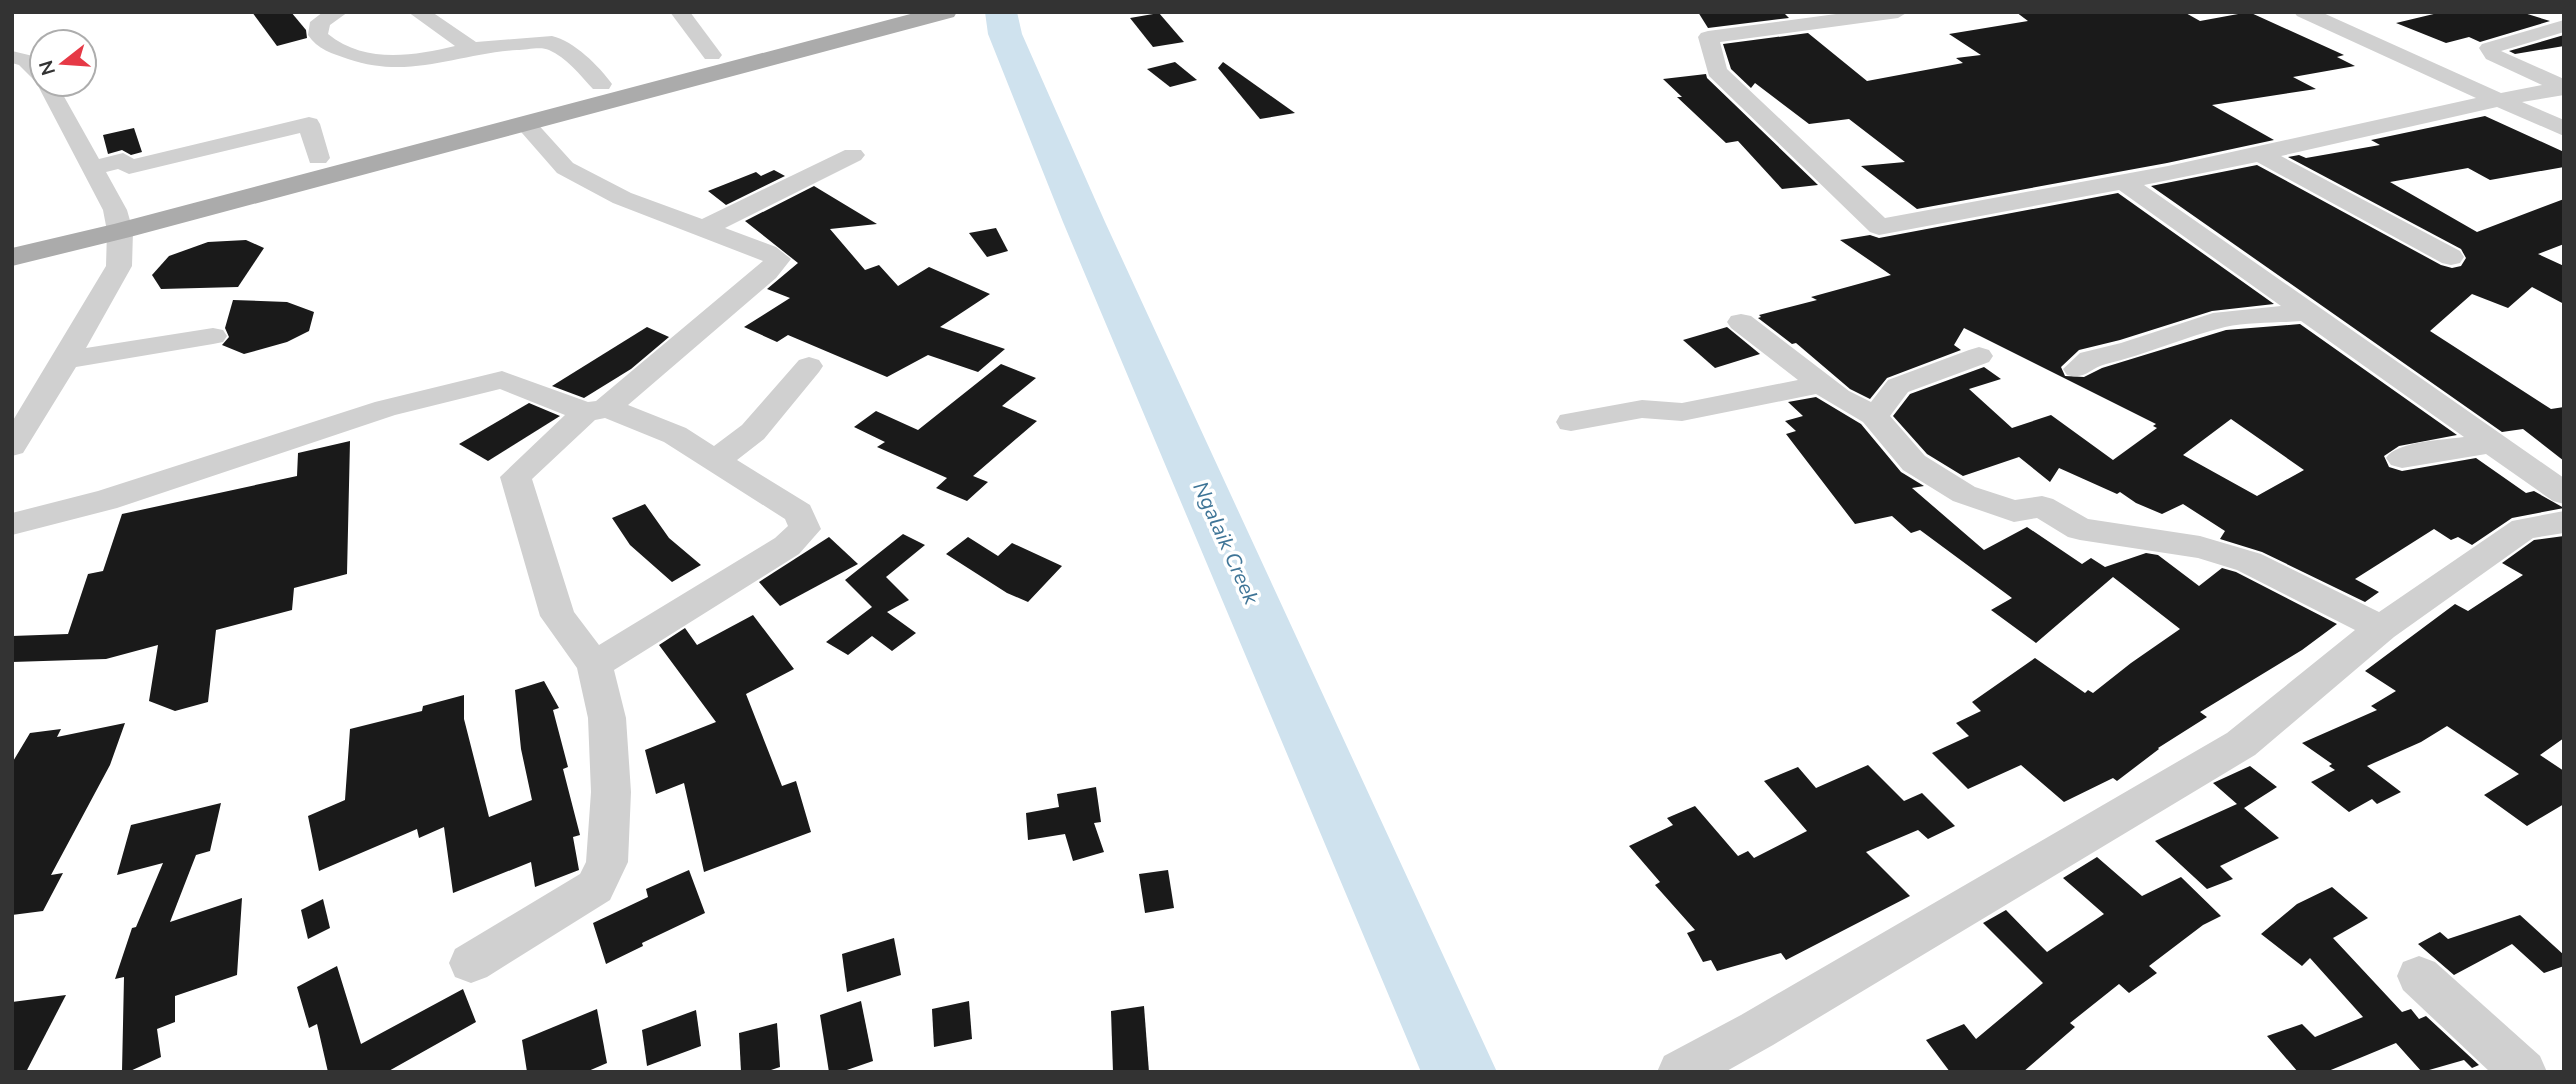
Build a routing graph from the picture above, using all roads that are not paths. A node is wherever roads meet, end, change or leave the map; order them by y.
1 (338, 12) edge
2 (418, 12) edge
3 (680, 12) edge
4 (874, 12) edge
5 (945, 12) edge
6 (1898, 12) edge
7 (2304, 12) edge
8 (2564, 26) edge
9 (472, 49) junction
10 (712, 55) junction
11 (601, 84) junction
12 (2564, 87) edge
13 (54, 98) edge
14 (2497, 98) junction
15 (526, 125) junction
16 (2564, 129) edge
17 (2260, 154) junction
18 (853, 155) dead end
19 (318, 158) junction
20 (92, 169) junction
21 (2125, 183) junction
22 (118, 221) junction
23 (704, 228) junction
24 (12, 236) edge
25 (12, 257) edge
26 (2451, 257) dead end
27 (2307, 312) junction
28 (1741, 322) dead end
29 (213, 336) dead end
30 (1979, 356) dead end
31 (65, 360) junction
32 (809, 366) dead end
33 (2077, 369) dead end
34 (1821, 384) junction
35 (595, 410) junction
36 (1875, 416) junction
37 (1571, 422) dead end
38 (16, 435) edge
39 (2493, 443) junction
40 (2402, 458) dead end
41 (716, 460) junction
42 (2564, 494) edge
43 (2564, 522) edge
44 (12, 524) edge
45 (2381, 628) junction
46 (594, 665) junction
47 (471, 962) dead end
48 (2419, 976) dead end
49 (1680, 1072) edge
50 (2524, 1072) edge

1 - 9 street
2 - 9 street
3 - 10 street
4 - 10 main road
5 - 15 main road
6 - 21 street
7 - 14 street
8 - 12 street
9 - 11 street
10 - 11 main road
11 - 19 main road
12 - 14 street
13 - 20 street
14 - 16 street
14 - 17 street
15 - 22 main road
15 - 23 street
17 - 21 street
17 - 26 street
18 - 23 street
19 - 20 street
19 - 22 main road
20 - 22 street
21 - 27 street
22 - 24 main road
22 - 25 main road
22 - 31 street
23 - 35 street
27 - 33 street
27 - 39 street
28 - 34 street
29 - 31 street
30 - 36 street
31 - 38 street
32 - 41 street
34 - 36 street
34 - 37 street
35 - 41 street
35 - 44 street
35 - 46 street
36 - 45 street
39 - 40 street
39 - 42 street
41 - 46 street
43 - 45 street
45 - 49 street
46 - 47 street
48 - 50 street

